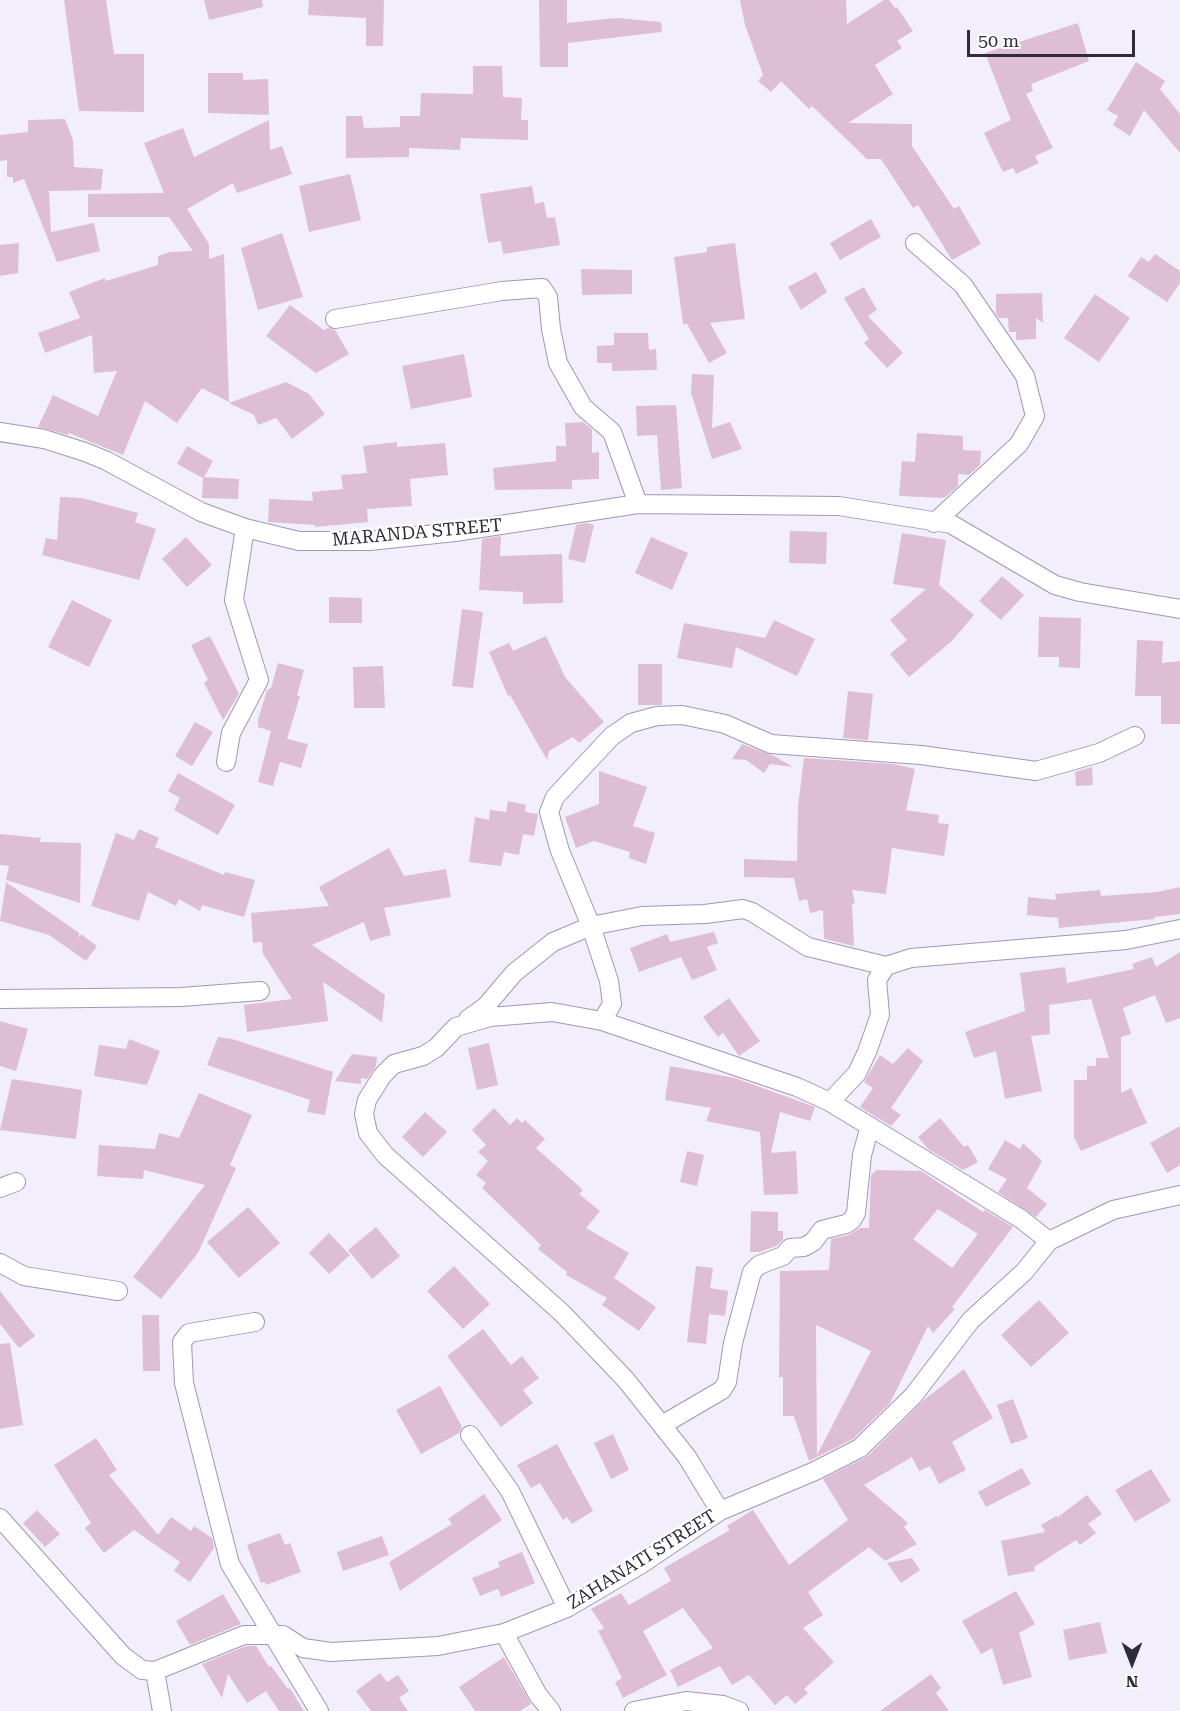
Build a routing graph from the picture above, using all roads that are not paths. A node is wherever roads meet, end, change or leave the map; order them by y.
1 (915, 243) dead end
2 (335, 319) dead end
3 (0, 432) edge
4 (638, 504) junction
5 (934, 523) junction
6 (245, 528) junction
7 (1180, 609) edge
8 (1135, 736) dead end
9 (226, 762) dead end
10 (591, 926) junction
11 (1180, 929) edge
12 (886, 966) junction
13 (260, 991) dead end
14 (0, 999) edge
15 (602, 1021) junction
16 (456, 1027) junction
17 (830, 1102) junction
18 (870, 1126) junction
19 (1180, 1195) edge
20 (1049, 1241) junction
21 (0, 1263) edge
22 (118, 1291) dead end
23 (255, 1322) dead end
24 (662, 1425) junction
25 (470, 1436) dead end
26 (720, 1511) junction
27 (0, 1518) edge
28 (567, 1608) junction
29 (504, 1633) junction
30 (272, 1634) junction
31 (155, 1671) junction
32 (162, 1711) edge
33 (319, 1711) edge
34 (551, 1711) edge
35 (634, 1711) edge
36 (739, 1711) edge

1 - 5 street
2 - 4 street
3 - 6 street, MARANDA STREET
4 - 5 street, MARANDA STREET
4 - 6 street, MARANDA STREET
5 - 7 street, MARANDA STREET
6 - 9 street
8 - 10 street
10 - 12 street
10 - 15 street
10 - 16 street
11 - 12 street
12 - 17 street
13 - 14 street
15 - 16 street
15 - 17 street
16 - 24 street
17 - 18 street
18 - 20 street
18 - 24 street
19 - 20 street, ZAHANATI STREET
20 - 26 street, ZAHANATI STREET
21 - 22 street
23 - 30 street
24 - 26 street
25 - 28 street
26 - 28 street, ZAHANATI STREET
27 - 31 street
28 - 29 street, ZAHANATI STREET
29 - 30 street, ZAHANATI STREET
29 - 34 street
30 - 31 street, ZAHANATI STREET
30 - 33 street
31 - 32 street
35 - 36 street

